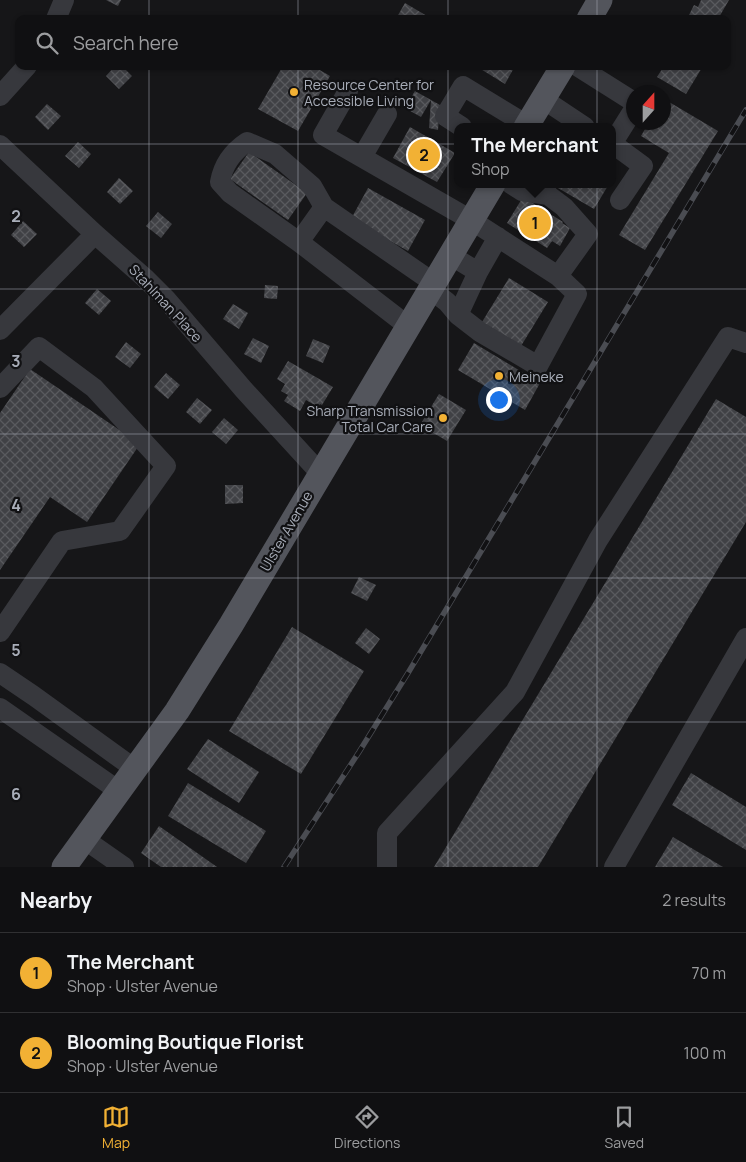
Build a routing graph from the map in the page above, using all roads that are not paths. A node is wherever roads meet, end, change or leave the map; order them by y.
1 (64, 0) edge
2 (600, 0) edge
3 (58, 15) edge
4 (592, 15) edge
5 (23, 70) edge
6 (561, 70) edge
7 (583, 70) edge
8 (348, 91) dead end
9 (0, 96) edge
10 (626, 97) edge
11 (542, 100) junction
12 (387, 114) dead end
13 (626, 122) edge
14 (456, 123) edge
15 (521, 123) edge
16 (528, 123) edge
17 (574, 123) edge
18 (616, 139) edge
19 (0, 145) edge
20 (616, 146) edge
21 (362, 157) junction
22 (491, 188) edge
23 (517, 188) edge
24 (545, 190) edge
25 (620, 200) dead end
26 (324, 207) junction
27 (471, 220) junction
28 (95, 234) junction
29 (498, 237) junction
30 (299, 242) junction
31 (450, 255) junction
32 (478, 272) junction
33 (558, 276) junction
34 (432, 286) junction
35 (458, 315) junction
36 (408, 326) junction
37 (0, 330) edge
38 (746, 343) edge
39 (0, 388) edge
40 (320, 473) junction
41 (0, 632) edge
42 (746, 638) edge
43 (0, 673) edge
44 (0, 708) edge
45 (135, 768) junction
46 (118, 791) junction
47 (84, 839) junction
48 (64, 867) edge
49 (124, 867) edge
50 (387, 867) edge
51 (614, 867) edge

1 - 3 street
2 - 4 main road
5 - 9 street
6 - 11 main road
7 - 10 street
8 - 21 street
11 - 16 main road
11 - 17 street
12 - 21 street
13 - 18 street
14 - 15 street
19 - 28 street, Stahlman Place
20 - 25 street
21 - 27 street
22 - 27 main road, Ulster Avenue
23 - 24 street
24 - 33 street
26 - 30 street
26 - 30 street
26 - 34 street
27 - 29 street
27 - 31 main road, Ulster Avenue
28 - 37 street
28 - 40 street, Stahlman Place
29 - 32 street
29 - 33 street
30 - 36 street
31 - 32 street
31 - 34 main road, Ulster Avenue
32 - 35 street
33 - 35 street
34 - 35 street
34 - 36 main road, Ulster Avenue
36 - 40 main road, Ulster Avenue
38 - 50 street
39 - 41 street
40 - 45 main road, Ulster Avenue
42 - 51 street
43 - 45 street
44 - 46 street
45 - 46 main road, Ulster Avenue
46 - 47 main road, Ulster Avenue
47 - 48 main road, Ulster Avenue
47 - 49 street

